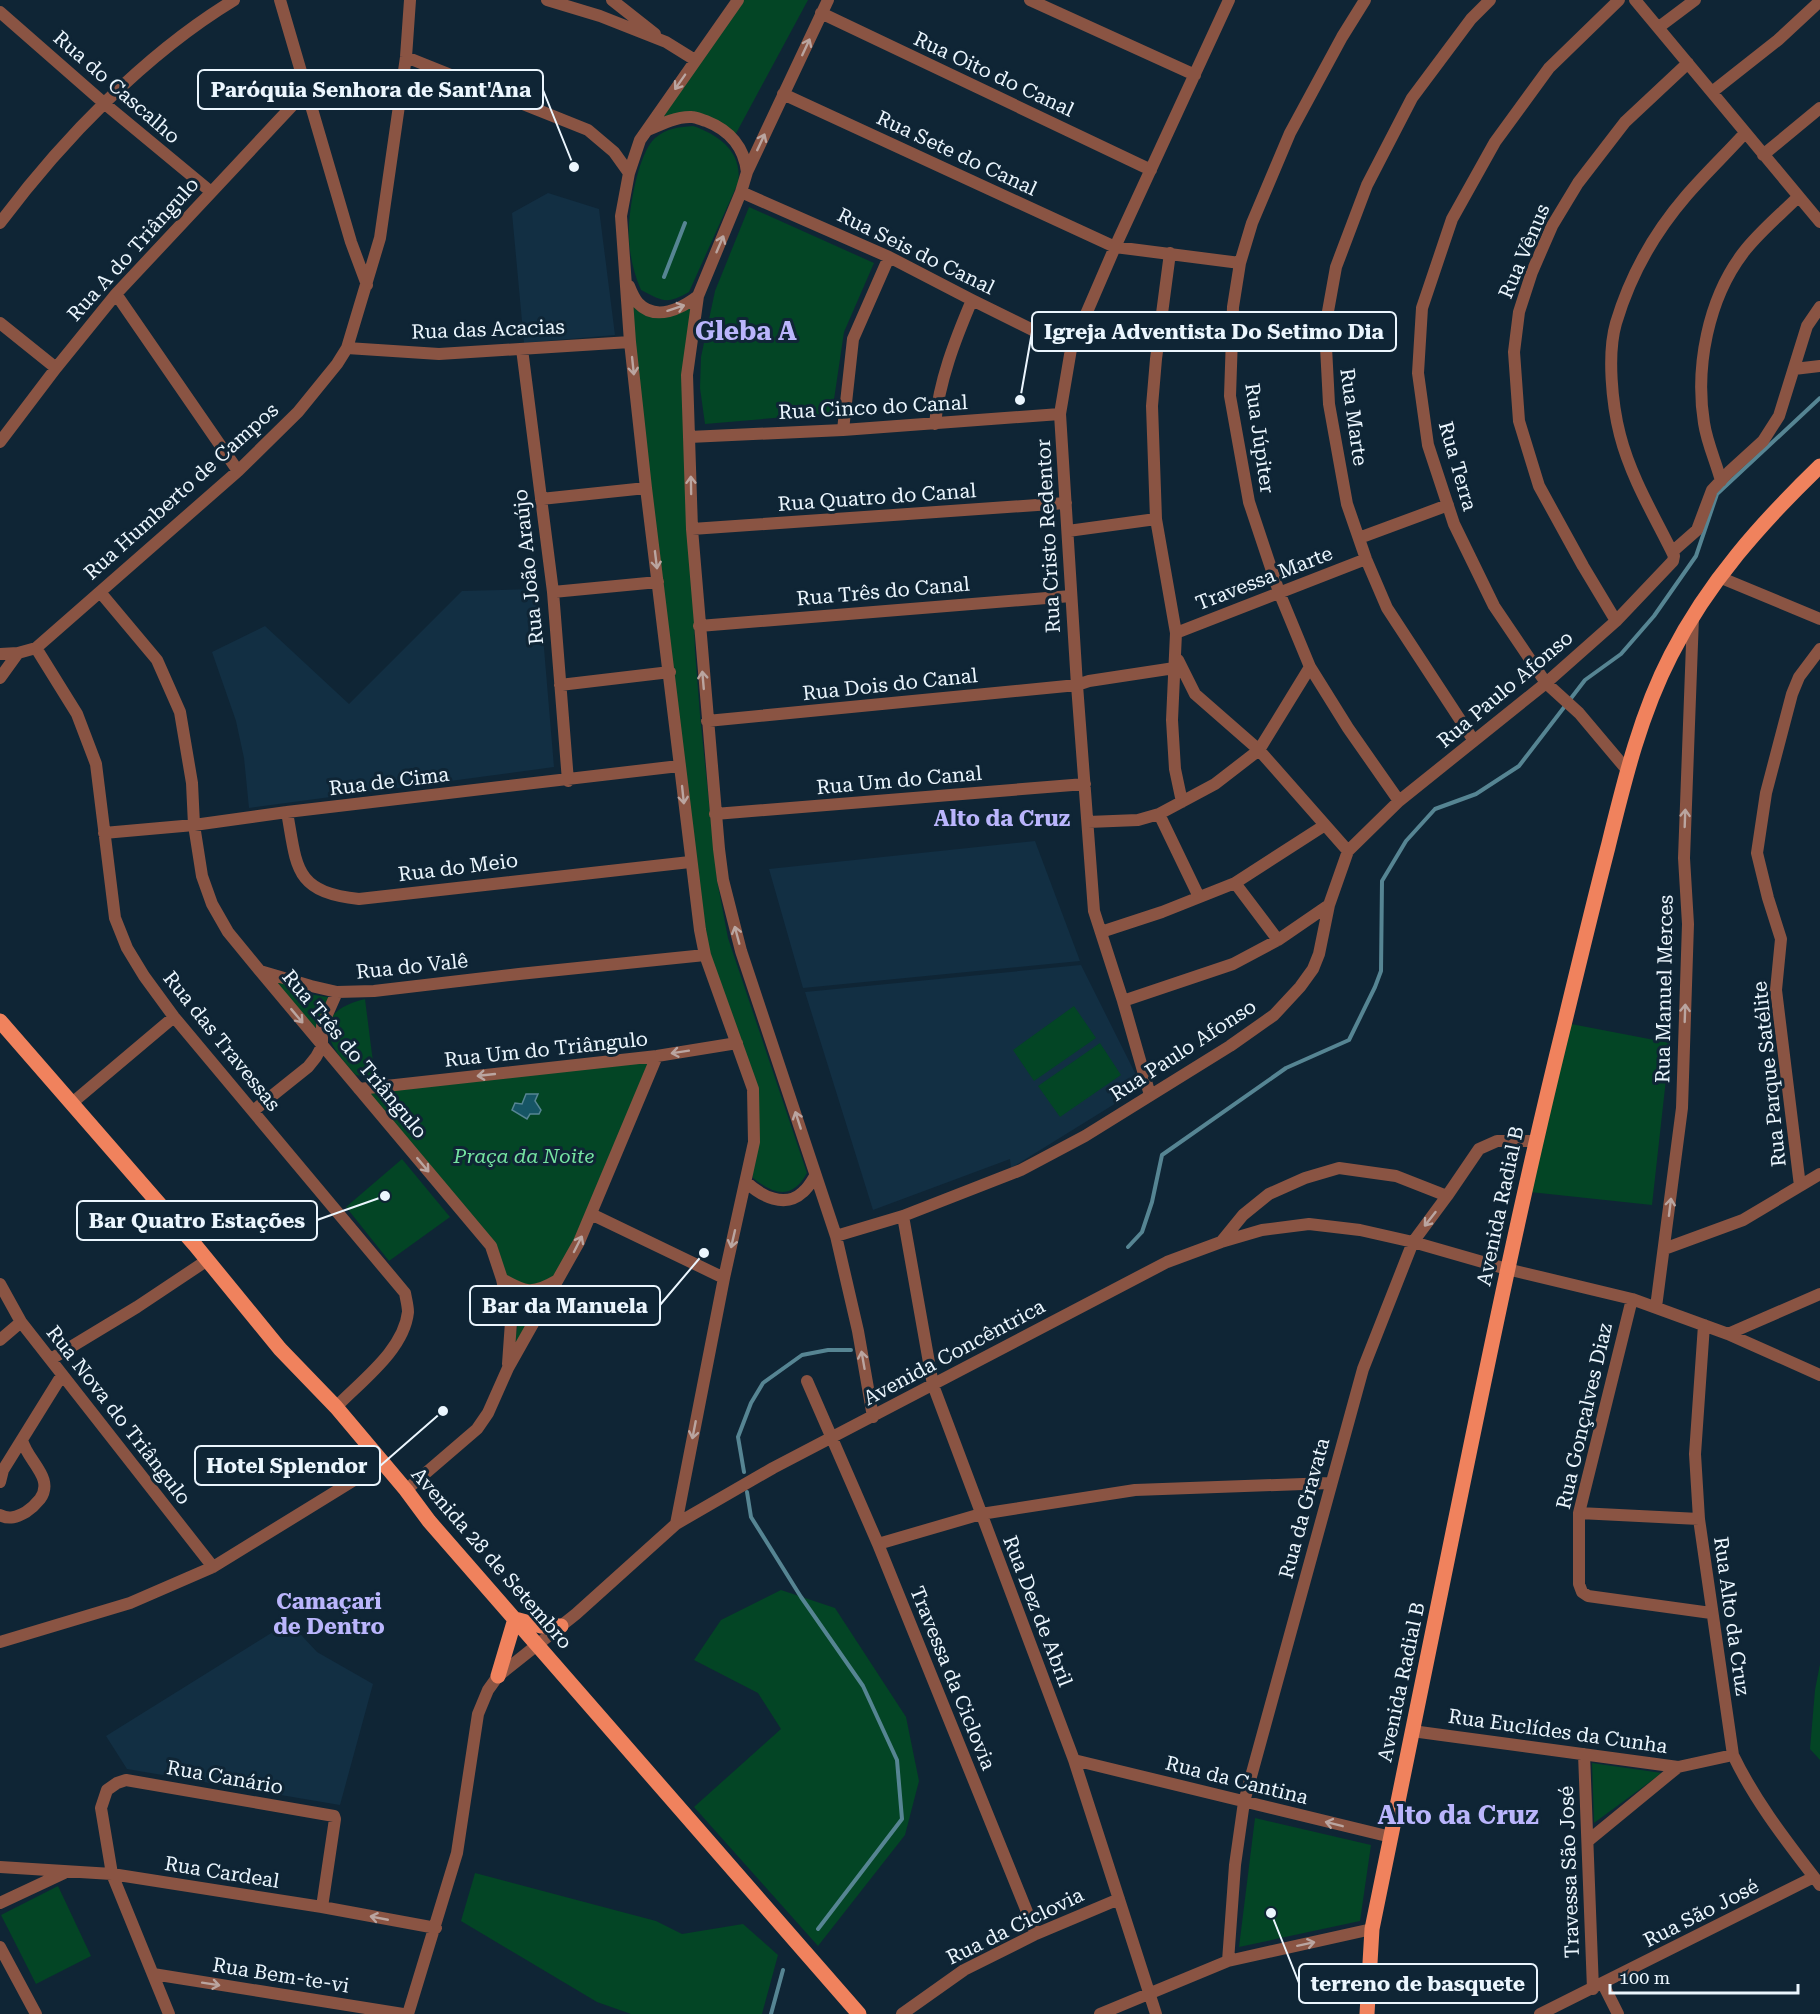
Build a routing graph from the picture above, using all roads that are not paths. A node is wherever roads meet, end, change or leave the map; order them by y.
1 (234, 0) edge
2 (280, 0) edge
3 (410, 0) edge
4 (547, 0) edge
5 (612, 0) edge
6 (738, 0) edge
7 (828, 0) edge
8 (1030, 0) edge
9 (1229, 0) edge
10 (1365, 0) edge
11 (1490, 0) edge
12 (1619, 0) edge
13 (1635, 0) edge
14 (1695, 0) edge
15 (1820, 1) edge
16 (0, 12) edge
17 (821, 14) junction
18 (1659, 27) junction
19 (666, 42) junction
20 (406, 57) junction
21 (695, 60) junction
22 (1688, 63) junction
23 (1195, 75) junction
24 (306, 91) junction
25 (1712, 92) junction
26 (783, 94) junction
27 (105, 104) junction
28 (1820, 108) edge
29 (646, 130) junction
30 (1745, 133) junction
31 (1763, 155) junction
32 (1150, 171) junction
33 (747, 172) junction
34 (628, 173) junction
35 (210, 191) junction
36 (741, 192) junction
37 (1798, 197) junction
38 (1818, 216) edge
39 (0, 223) edge
40 (1115, 247) junction
41 (1170, 253) junction
42 (889, 257) junction
43 (1240, 263) junction
44 (625, 280) junction
45 (367, 285) junction
46 (116, 294) junction
47 (698, 296) junction
48 (972, 300) junction
49 (1820, 306) edge
50 (0, 323) edge
51 (630, 342) junction
52 (347, 348) junction
53 (522, 349) junction
54 (1071, 349) junction
55 (1820, 366) edge
56 (56, 368) junction
57 (1794, 369) junction
58 (1060, 414) junction
59 (934, 424) junction
60 (843, 430) junction
61 (689, 437) junction
62 (0, 442) edge
63 (1820, 466) edge
64 (238, 471) junction
65 (1721, 481) junction
66 (646, 488) junction
67 (541, 499) junction
68 (1066, 503) junction
69 (1448, 505) junction
70 (1156, 519) junction
71 (692, 529) junction
72 (1068, 531) junction
73 (1359, 538) junction
74 (1673, 554) junction
75 (1366, 559) junction
76 (1719, 577) junction
77 (658, 582) junction
78 (100, 592) junction
79 (553, 592) junction
80 (1279, 592) junction
81 (1071, 596) junction
82 (1693, 617) junction
83 (1820, 619) edge
84 (1616, 621) junction
85 (699, 626) junction
86 (1176, 633) junction
87 (36, 648) junction
88 (1820, 649) edge
89 (18, 653) junction
90 (0, 654) edge
91 (1671, 654) junction
92 (1178, 664) junction
93 (1310, 667) junction
94 (1691, 670) junction
95 (670, 672) junction
96 (0, 678) edge
97 (1546, 683) junction
98 (560, 685) junction
99 (1077, 685) junction
100 (707, 722) junction
101 (1474, 741) junction
102 (1259, 750) junction
103 (679, 766) junction
104 (1627, 770) junction
105 (568, 780) junction
106 (1085, 784) junction
107 (1399, 801) junction
108 (1182, 802) junction
109 (287, 812) junction
110 (715, 814) junction
111 (1159, 814) junction
112 (1088, 822) junction
113 (194, 825) junction
114 (1325, 825) junction
115 (104, 833) junction
116 (1348, 851) junction
117 (690, 862) junction
118 (1235, 883) junction
119 (1199, 897) junction
120 (1329, 905) junction
121 (1101, 932) junction
122 (1278, 940) junction
123 (705, 955) junction
124 (260, 971) junction
125 (337, 992) junction
126 (1124, 1001) junction
127 (174, 1017) junction
128 (0, 1021) edge
129 (737, 1043) junction
130 (322, 1046) junction
131 (657, 1056) junction
132 (359, 1089) junction
133 (1150, 1095) junction
134 (72, 1103) junction
135 (253, 1111) junction
136 (1535, 1141) junction
137 (1820, 1174) edge
138 (815, 1176) junction
139 (746, 1182) junction
140 (1800, 1186) junction
141 (803, 1192) junction
142 (1447, 1196) junction
143 (823, 1197) junction
144 (591, 1214) junction
145 (903, 1216) junction
146 (836, 1236) junction
147 (1221, 1242) junction
148 (1413, 1242) junction
149 (1664, 1250) junction
150 (206, 1261) junction
151 (1507, 1269) junction
152 (724, 1278) junction
153 (502, 1279) junction
154 (558, 1280) junction
155 (0, 1284) edge
156 (1820, 1294) edge
157 (1632, 1299) junction
158 (1656, 1306) junction
159 (21, 1322) junction
160 (1704, 1325) junction
161 (1728, 1334) junction
162 (0, 1340) edge
163 (51, 1359) junction
164 (508, 1368) junction
165 (63, 1375) junction
166 (1820, 1375) edge
167 (807, 1381) dead end
168 (933, 1385) junction
169 (336, 1407) junction
170 (873, 1417) junction
171 (832, 1438) junction
172 (22, 1440) junction
173 (382, 1463) junction
174 (0, 1482) edge
175 (1330, 1483) junction
176 (406, 1490) junction
177 (1579, 1513) junction
178 (981, 1514) junction
179 (0, 1515) edge
180 (1699, 1519) junction
181 (676, 1524) junction
182 (878, 1544) junction
183 (213, 1567) junction
184 (1712, 1613) junction
185 (515, 1619) junction
186 (561, 1626) junction
187 (0, 1642) edge
188 (537, 1644) junction
189 (498, 1676) junction
190 (1412, 1731) junction
191 (1584, 1754) junction
192 (1733, 1755) junction
193 (1074, 1760) junction
194 (1678, 1767) junction
195 (1244, 1802) junction
196 (1391, 1837) junction
197 (1589, 1840) junction
198 (0, 1868) edge
199 (65, 1872) junction
200 (112, 1875) junction
201 (1817, 1881) edge
202 (1119, 1899) junction
203 (0, 1903) edge
204 (322, 1907) junction
205 (436, 1929) junction
206 (1372, 1929) junction
207 (1036, 1934) junction
208 (0, 1947) edge
209 (1228, 1961) junction
210 (153, 1974) junction
211 (1598, 1986) junction
212 (1149, 1993) junction
213 (36, 2014) edge
214 (169, 2014) edge
215 (403, 2014) edge
216 (408, 2014) edge
217 (859, 2014) edge
218 (902, 2014) edge
219 (1100, 2014) edge
220 (1156, 2014) edge
221 (1367, 2014) edge
222 (1540, 2014) edge
223 (1618, 2014) edge

1 - 27 street
2 - 24 street
3 - 20 street, Rua Humberto de Campos
4 - 19 street
5 - 19 street
6 - 21 street
7 - 17 street
8 - 23 street
9 - 23 street, Rua Cristo Redentor
10 - 43 street, Rua Júpiter
11 - 73 street, Rua Marte
12 - 69 street, Rua Terra
13 - 18 street
14 - 18 street
15 - 25 street
16 - 27 street, Rua do Cascalho
26 -> 17 street
17 - 32 street, Rua Oito do Canal
18 - 22 street
19 - 21 street
20 - 34 street
20 - 45 street, Rua Humberto de Campos
21 -> 29 street
22 - 25 street
22 - 84 street, Rua Vênus
23 - 32 street, Rua Cristo Redentor
24 - 35 street, Rua A do Triângulo
24 - 45 street
25 - 30 street
33 -> 26 street
26 - 40 street, Rua Sete do Canal
27 - 35 street, Rua do Cascalho
27 - 39 street
28 - 31 street
29 - 33 street
29 - 34 street
30 - 31 street
30 - 74 street
31 - 37 street
32 - 40 street, Rua Cristo Redentor
33 - 36 street
34 - 44 street
35 - 46 street, Rua A do Triângulo
36 - 42 street, Rua Seis do Canal
47 -> 36 street
37 - 38 street
37 - 65 street
40 - 41 street, Rua Sete do Canal
40 - 54 street, Rua Cristo Redentor
41 - 43 street, Rua Sete do Canal
41 - 70 street
42 - 48 street, Rua Seis do Canal
42 - 60 street
43 - 80 street, Rua Júpiter
44 -> 47 street
44 - 51 street
45 - 52 street, Rua Humberto de Campos
46 - 56 street, Rua A do Triângulo
46 - 64 street
47 - 61 street
48 - 54 street, Rua Seis do Canal
48 - 59 street
49 - 57 street, Rua Paulo Afonso
50 - 56 street
51 - 53 street, Rua das Acacias
51 -> 66 street
52 - 53 street, Rua das Acacias
52 - 64 street, Rua Humberto de Campos
53 - 67 street, Rua João Araújo
54 - 58 street, Rua Cristo Redentor
55 - 57 street
56 - 62 street, Rua A do Triângulo
57 - 65 street, Rua Paulo Afonso
58 - 59 street, Rua Cinco do Canal
58 - 68 street, Rua Cristo Redentor
59 - 60 street, Rua Cinco do Canal
60 - 61 street, Rua Cinco do Canal
71 -> 61 street
63 - 76 main road, Avenida Radial B
64 - 78 street, Rua Humberto de Campos
65 - 74 street, Rua Paulo Afonso
66 - 67 street
66 -> 77 street
67 - 79 street, Rua João Araújo
68 - 71 street, Rua Quatro do Canal
68 - 72 street, Rua Cristo Redentor
69 - 73 street
69 - 97 street, Rua Terra
70 - 72 street
70 - 86 street
71 - 85 street
72 - 81 street, Rua Cristo Redentor
73 - 75 street, Rua Marte
74 - 84 street, Rua Paulo Afonso
75 - 80 street, Travessa Marte
75 - 101 street, Rua Marte
76 - 82 main road, Avenida Radial B
76 - 83 street
77 - 79 street
77 - 95 street
78 - 87 street, Rua Humberto de Campos
78 - 113 street
79 - 98 street, Rua João Araújo
80 - 86 street, Travessa Marte
80 - 93 street, Rua Júpiter
81 - 85 street, Rua Três do Canal
81 - 99 street, Rua Cristo Redentor
82 - 91 main road, Avenida Radial B
82 - 94 street, Rua Manuel Merces
84 - 97 street, Rua Paulo Afonso
100 -> 85 street
86 - 92 street
87 - 89 street, Rua Humberto de Campos
87 - 115 street, Rua das Travessas
88 - 140 street, Rua Parque Satélite
89 - 90 street, Rua Humberto de Campos
89 - 96 street
91 - 94 street
91 - 104 main road, Avenida Radial B
92 - 99 street, Rua Dois do Canal
92 - 102 street
92 - 108 street
93 - 102 street
93 - 107 street, Rua Júpiter
149 -> 94 street, Rua Manuel Merces
95 - 98 street
95 - 103 street
97 - 101 street, Rua Paulo Afonso
97 - 104 street, Rua Terra
98 - 105 street, Rua João Araújo
99 - 100 street, Rua Dois do Canal
99 - 106 street, Rua Cristo Redentor
100 - 110 street
101 - 107 street, Rua Paulo Afonso
102 - 108 street
102 - 114 street
103 - 105 street, Rua de Cima
103 -> 117 street
104 - 136 main road, Avenida Radial B
105 - 109 street, Rua de Cima
106 - 110 street, Rua Um do Canal
106 - 112 street, Rua Cristo Redentor
107 - 116 street, Rua Paulo Afonso
108 - 111 street
109 - 113 street, Rua de Cima
109 - 117 street, Rua do Meio
138 -> 110 street
111 - 112 street
111 - 119 street
112 - 121 street, Rua Cristo Redentor
113 - 115 street, Rua de Cima
113 - 124 street
114 - 116 street
114 - 118 street
115 - 127 street, Rua das Travessas
116 - 120 street, Rua Paulo Afonso
117 - 123 street
118 - 119 street
118 - 122 street
119 - 121 street
120 - 122 street
120 - 133 street, Rua Paulo Afonso
121 - 126 street, Rua Cristo Redentor
122 - 126 street
123 - 125 street, Rua do Valê
123 - 129 street
124 - 125 street, Rua do Valê
124 -> 130 street, Rua Três do Triângulo
125 - 130 street
126 - 133 street, Rua Cristo Redentor
127 - 134 street
127 - 135 street, Rua das Travessas
128 - 134 main road, Avenida 28 de Setembro
129 -> 131 street, Rua Um do Triângulo
129 - 139 street
130 - 132 street, Rua Três do Triângulo
130 - 135 street
131 -> 132 street, Rua Um do Triângulo
131 - 144 street
132 -> 153 street, Rua Três do Triângulo
133 - 145 street, Rua Paulo Afonso
134 - 150 main road, Avenida 28 de Setembro
135 - 169 street, Rua das Travessas
136 - 142 street, Rua da Gravata
136 - 151 main road, Avenida Radial B
137 - 140 street
138 - 141 street
138 - 143 street
139 - 141 street
139 -> 152 street
140 - 149 street
141 - 143 street
142 - 147 street
142 -> 148 street, Rua da Gravata
143 - 146 street
144 - 152 street
154 -> 144 street
145 - 146 street, Rua Paulo Afonso
145 - 168 street, Rua Dez de Abril
170 -> 146 street
147 - 148 street, Avenida Concêntrica
147 - 168 street, Avenida Concêntrica
148 - 151 street, Avenida Concêntrica
148 - 175 street, Rua da Gravata
149 - 158 street, Rua Manuel Merces
150 - 163 street
150 - 169 main road, Avenida 28 de Setembro
151 - 157 street, Avenida Concêntrica
151 - 190 main road, Avenida Radial B
152 -> 181 street
153 - 154 street
153 - 164 street, Rua Três do Triângulo
154 - 164 street
155 - 159 street, Rua Nova do Triângulo
156 - 161 street
157 - 158 street, Avenida Concêntrica
157 - 177 street, Rua Gonçalves Diaz
158 - 160 street, Avenida Concêntrica
159 - 162 street
159 - 163 street, Rua Nova do Triângulo
160 - 161 street, Avenida Concêntrica
160 - 180 street, Rua Alto da Cruz
161 - 166 street, Avenida Concêntrica
163 - 165 street, Rua Nova do Triângulo
164 - 176 street
165 - 172 street
165 - 183 street, Rua Nova do Triângulo
167 - 171 street, Travessa da Ciclovia
168 - 170 street, Avenida Concêntrica
168 - 178 street, Rua Dez de Abril
169 - 173 main road, Avenida 28 de Setembro
170 - 171 street, Avenida Concêntrica
171 - 181 street, Avenida Concêntrica
171 - 182 street, Travessa da Ciclovia
172 - 174 street
172 - 179 street
173 - 176 main road, Avenida 28 de Setembro
173 - 183 street
175 - 178 street
175 - 195 street, Rua da Gravata
176 - 185 main road, Avenida 28 de Setembro
177 - 180 street
177 - 184 street, Rua Gonçalves Diaz
178 - 182 street
178 - 193 street, Rua Dez de Abril
180 - 184 street, Rua Alto da Cruz
181 - 186 street, Avenida Concêntrica
182 - 207 street, Travessa da Ciclovia
183 - 187 street
184 - 192 street, Rua Alto da Cruz
185 - 186 main road
185 - 188 main road, Avenida 28 de Setembro
185 - 189 main road
186 - 188 street, Avenida Concêntrica
188 - 189 street, Avenida Concêntrica
188 - 217 main road, Avenida 28 de Setembro
189 - 205 street, Avenida Concêntrica
190 - 191 street, Rua Euclídes da Cunha
190 - 196 main road, Avenida Radial B
191 - 194 street, Rua Euclídes da Cunha
191 - 197 street, Travessa São José
192 - 194 street, Rua Euclídes da Cunha
192 - 201 street, Rua Alto da Cruz
193 - 195 street, Rua da Cantina
193 - 202 street, Rua Dez de Abril
194 - 197 street
196 -> 195 street, Rua da Cantina
195 - 209 street, Rua da Gravata
196 - 206 main road, Avenida Radial B
197 - 211 street, Travessa São José
198 - 199 street, Rua Cardeal
199 - 200 street, Rua Cardeal
199 - 203 street
200 - 204 street, Rua Cardeal
200 - 204 street, Rua Canário
200 - 210 street
201 - 211 street, Rua São José
202 - 207 street, Rua da Ciclovia
202 - 212 street, Rua Dez de Abril
205 -> 204 street, Rua Cardeal
205 - 216 street, Avenida Concêntrica
209 -> 206 street
206 - 221 main road, Avenida Radial B
207 - 218 street, Rua da Ciclovia
208 - 213 street
209 - 212 street
210 - 214 street
210 -> 215 street, Rua Bem-te-vi
211 - 222 street, Rua São José
211 - 223 street
212 - 219 street
212 - 220 street, Rua Dez de Abril

